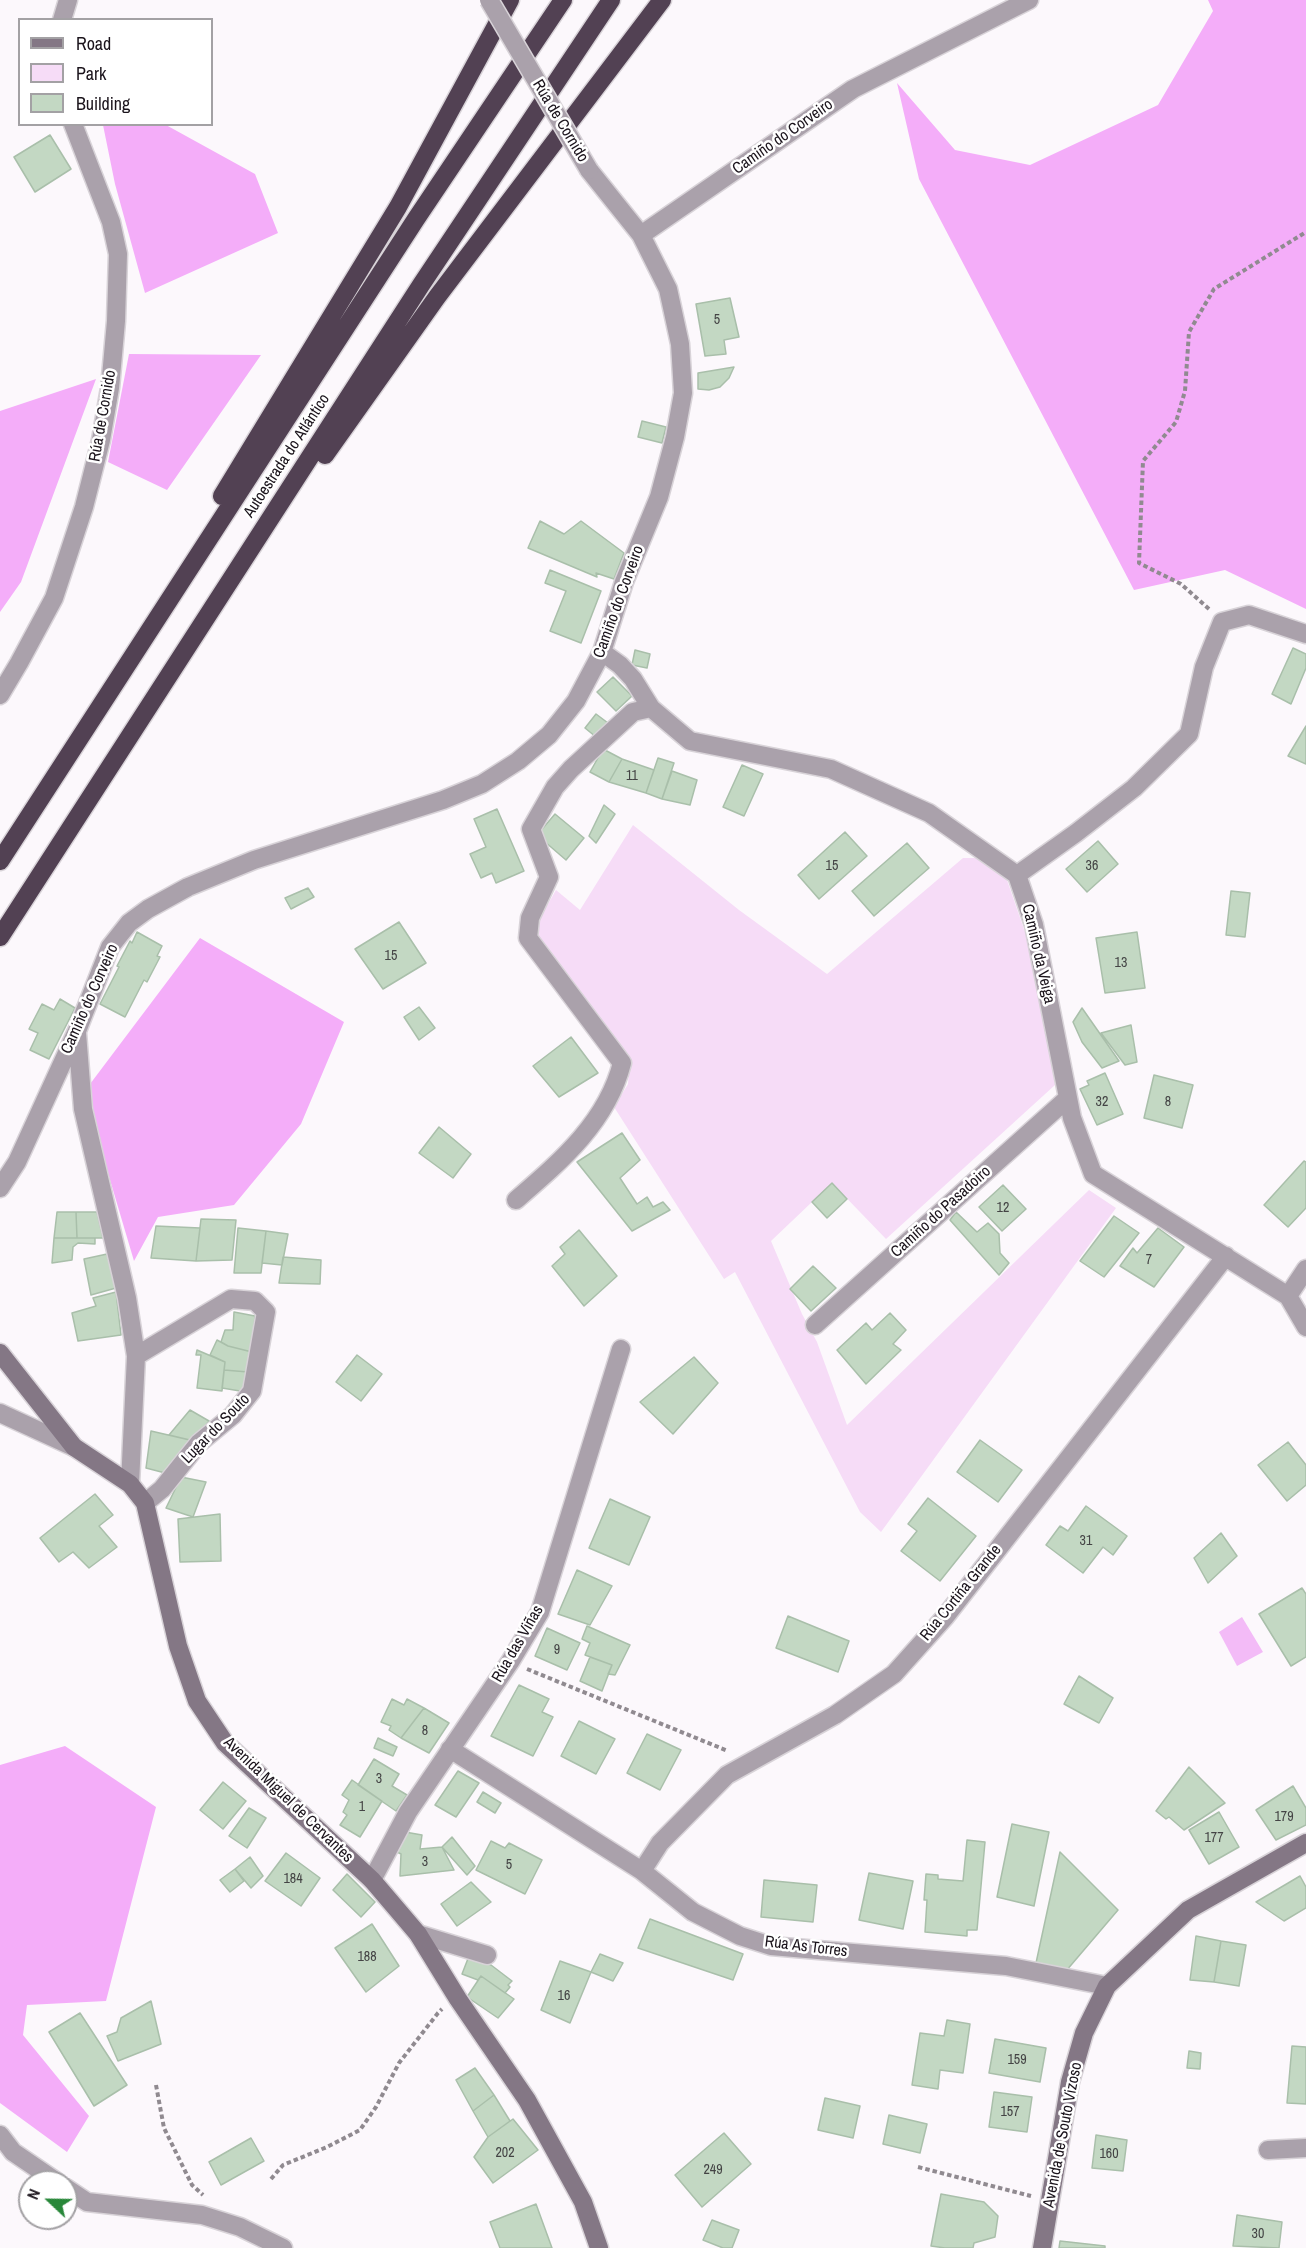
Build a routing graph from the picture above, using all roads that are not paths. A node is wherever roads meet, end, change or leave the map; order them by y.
1 (68, 0) edge
2 (489, 0) edge
3 (510, 0) edge
4 (563, 0) edge
5 (611, 0) edge
6 (662, 0) edge
7 (1029, 0) edge
8 (63, 18) edge
9 (75, 126) edge
10 (641, 235) junction
11 (1306, 634) edge
12 (602, 652) junction
13 (166, 680) junction
14 (0, 694) edge
15 (651, 708) junction
16 (0, 860) edge
17 (1017, 875) junction
18 (0, 937) edge
19 (77, 1031) junction
20 (1068, 1098) junction
21 (0, 1188) edge
22 (516, 1200) dead end
23 (1226, 1256) junction
24 (1306, 1269) edge
25 (1288, 1296) junction
26 (815, 1325) dead end
27 (1306, 1328) edge
28 (621, 1349) dead end
29 (0, 1353) edge
30 (136, 1356) junction
31 (0, 1413) edge
32 (74, 1447) junction
33 (130, 1484) junction
34 (145, 1503) junction
35 (450, 1749) junction
36 (1306, 1843) edge
37 (642, 1871) junction
38 (372, 1880) junction
39 (418, 1934) junction
40 (487, 1955) dead end
41 (1107, 1986) junction
42 (0, 2135) edge
43 (1306, 2148) edge
44 (1268, 2150) dead end
45 (39, 2170) edge
46 (78, 2196) edge
47 (283, 2248) edge
48 (599, 2248) edge
49 (1042, 2248) edge

1 - 8 street
2 - 10 street, Rúa de Cornido, bridge
3 - 16 highway
4 - 16 highway, Autoestrada do Atlántico
5 - 13 highway, Autoestrada do Atlántico
6 - 13 highway
7 - 10 street, Camiño do Corveiro
9 - 14 street, Rúa de Cornido
10 - 12 street, Camiño do Corveiro
11 - 17 street
12 - 15 street
12 - 19 street, Camiño do Corveiro
13 - 18 highway, Autoestrada do Atlántico
15 - 17 street
15 - 22 street
17 - 20 street, Camiño da Veiga
19 - 21 street, Camiño do Corveiro
19 - 30 street
20 - 23 street, Camiño da Veiga
20 - 26 street, Camiño do Pasadoiro
23 - 25 street, Camiño da Veiga
23 - 37 street, Rúa Cortiña Grande
24 - 25 street
25 - 27 street, Camiño da Veiga
28 - 35 street, Rúa das Viñas
29 - 32 street, Avenida Miguel de Cervantes
30 - 33 street
30 - 34 street, Lugar do Souto
31 - 32 street
32 - 33 street, Avenida Miguel de Cervantes
33 - 34 street, Avenida Miguel de Cervantes
34 - 38 street, Avenida Miguel de Cervantes
35 - 37 street, Rúa As Torres
35 - 38 street, Rúa das Viñas
36 - 41 street, Avenida de Souto Vizoso
37 - 41 street, Rúa As Torres
38 - 39 street, Avenida Miguel de Cervantes
39 - 40 street
39 - 48 street, Avenida Miguel de Cervantes
41 - 49 street, Avenida de Souto Vizoso
42 - 45 street
43 - 44 street
46 - 47 street

